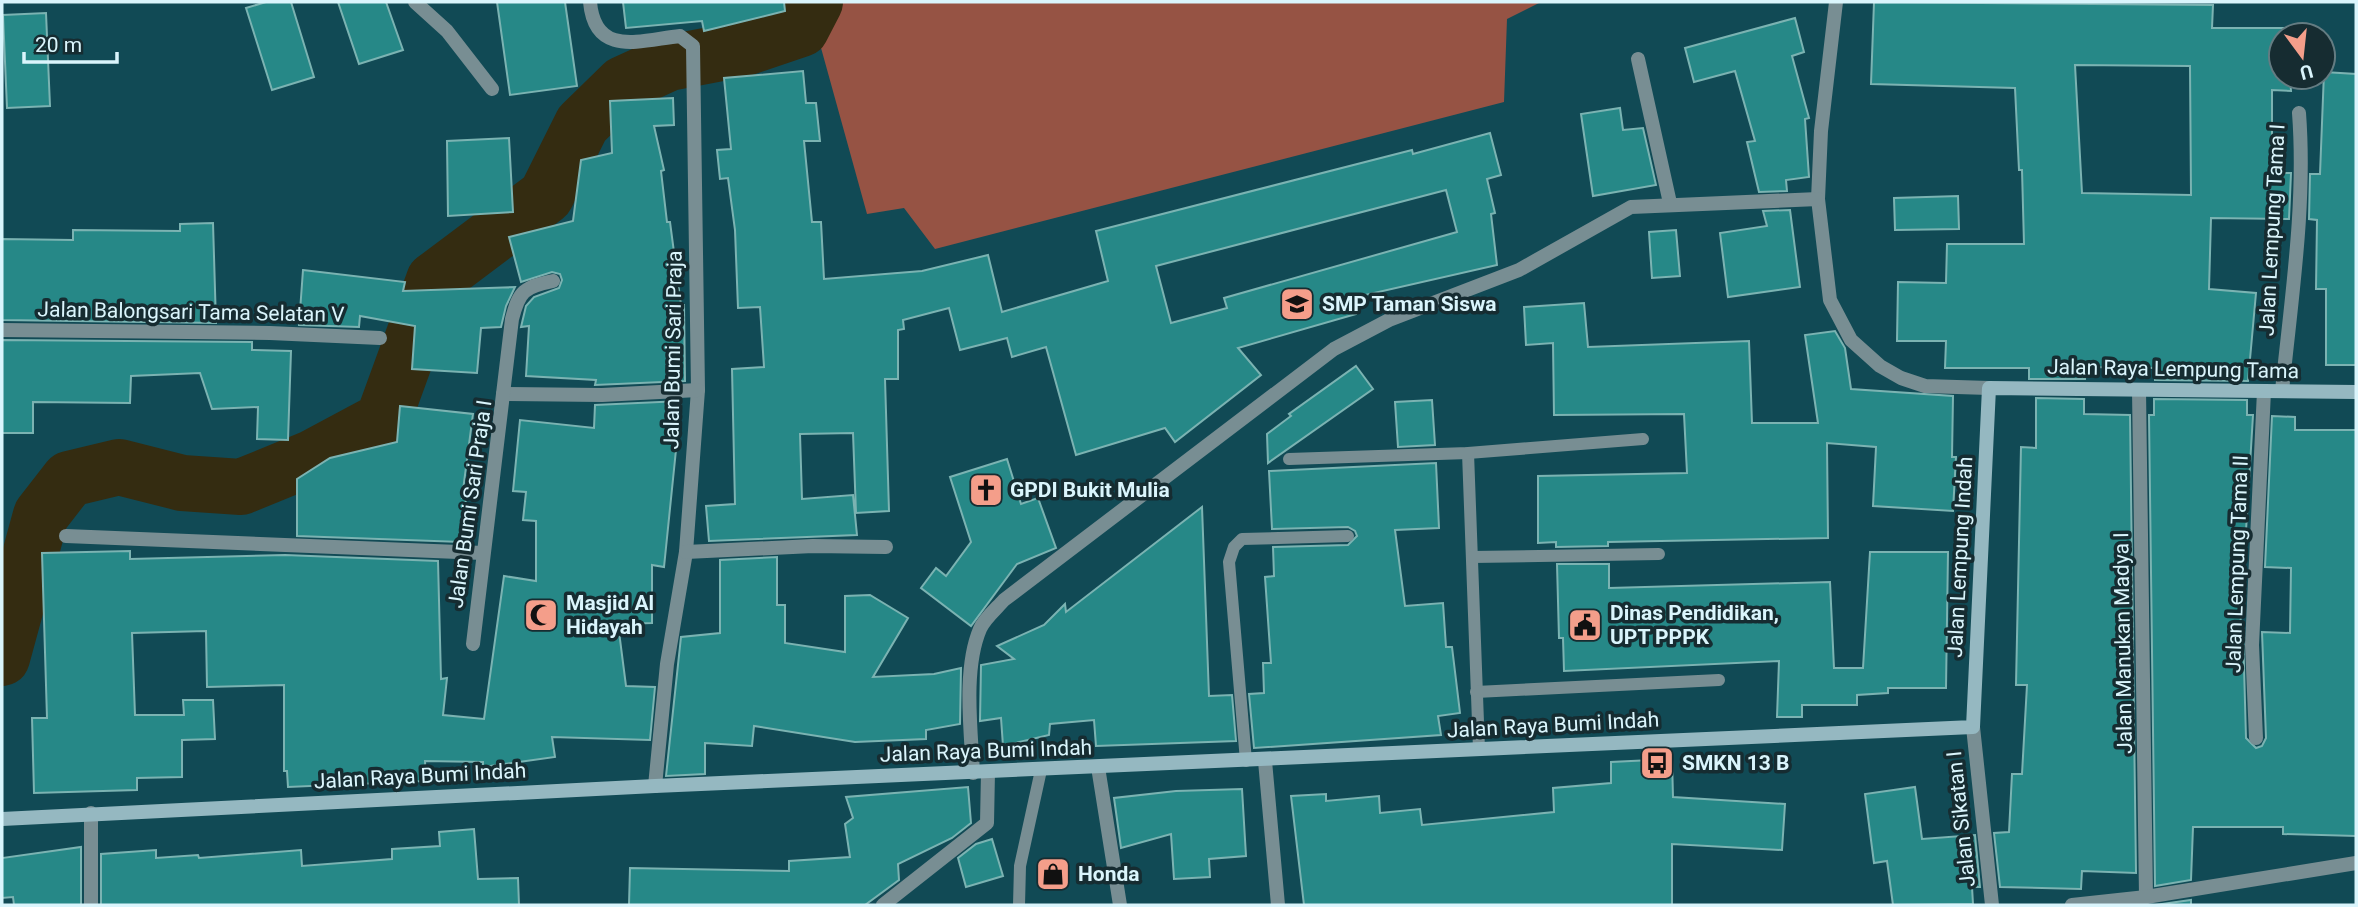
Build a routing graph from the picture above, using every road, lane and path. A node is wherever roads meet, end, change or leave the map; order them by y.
1 (415, 2) edge
2 (590, 2) edge
3 (1836, 2) edge
4 (1638, 59) dead end
5 (492, 89) dead end
6 (2299, 113) dead end
7 (1818, 199) junction
8 (1670, 203) junction
9 (553, 281) dead end
10 (2, 330) edge
11 (380, 338) dead end
12 (1989, 388) junction
13 (698, 390) junction
14 (2139, 390) junction
15 (2264, 391) junction
16 (2282, 391) junction
17 (2356, 392) edge
18 (503, 394) junction
19 (1643, 439) dead end
20 (1468, 453) junction
21 (1289, 459) dead end
22 (66, 536) dead end
23 (1348, 537) dead end
24 (886, 547) dead end
25 (685, 552) junction
26 (483, 553) junction
27 (1659, 554) dead end
28 (1472, 557) junction
29 (473, 644) dead end
30 (1719, 680) dead end
31 (1476, 692) junction
32 (1973, 727) junction
33 (2256, 738) dead end
34 (1479, 749) junction
35 (1246, 761) junction
36 (1265, 761) junction
37 (1098, 767) junction
38 (1041, 770) junction
39 (980, 772) junction
40 (655, 786) junction
41 (91, 813) junction
42 (2, 819) edge
43 (2356, 863) edge
44 (2146, 897) junction
45 (91, 905) edge
46 (883, 905) edge
47 (1019, 905) edge
48 (1120, 905) edge
49 (1278, 905) edge
50 (1992, 905) edge
51 (2072, 905) edge

1 - 5 street
2 - 13 street, Jalan Bumi Sari Praja
3 - 7 street
4 - 8 street
6 - 16 street, Jalan Lempung Tama I
7 - 8 street
7 - 12 street
8 - 39 street
9 - 18 street
10 - 11 street, Jalan Balongsari Tama Selatan V
12 - 14 street, Jalan Raya Lempung Tama
12 - 32 street, Jalan Lempung Indah
13 - 18 street, Jalan Bumi Sari Praja I
13 - 25 street, Jalan Bumi Sari Praja
14 - 15 street, Jalan Raya Lempung Tama
14 - 44 street, Jalan Manukan Madya I
15 - 16 street, Jalan Raya Lempung Tama
15 - 33 street, Jalan Lempung Tama II
16 - 17 street, Jalan Raya Lempung Tama
18 - 26 street, Jalan Bumi Sari Praja I
19 - 20 lane
20 - 21 lane
20 - 28 lane
22 - 26 street
23 - 35 lane
24 - 25 street
25 - 40 street, Jalan Bumi Sari Praja
26 - 29 street, Jalan Bumi Sari Praja I
27 - 28 lane
28 - 31 lane
30 - 31 lane
31 - 34 lane
32 - 34 street, Jalan Raya Bumi Indah
32 - 50 street, Jalan Sikatan I
34 - 36 street, Jalan Raya Bumi Indah
35 - 36 street, Jalan Raya Bumi Indah
35 - 37 street, Jalan Raya Bumi Indah
36 - 49 street
37 - 38 street, Jalan Raya Bumi Indah
37 - 48 street
38 - 39 street, Jalan Raya Bumi Indah
38 - 47 lane
39 - 40 street, Jalan Raya Bumi Indah
39 - 46 street
40 - 41 street, Jalan Raya Bumi Indah
41 - 42 street, Jalan Raya Bumi Indah
41 - 45 street
43 - 44 street
44 - 51 street

